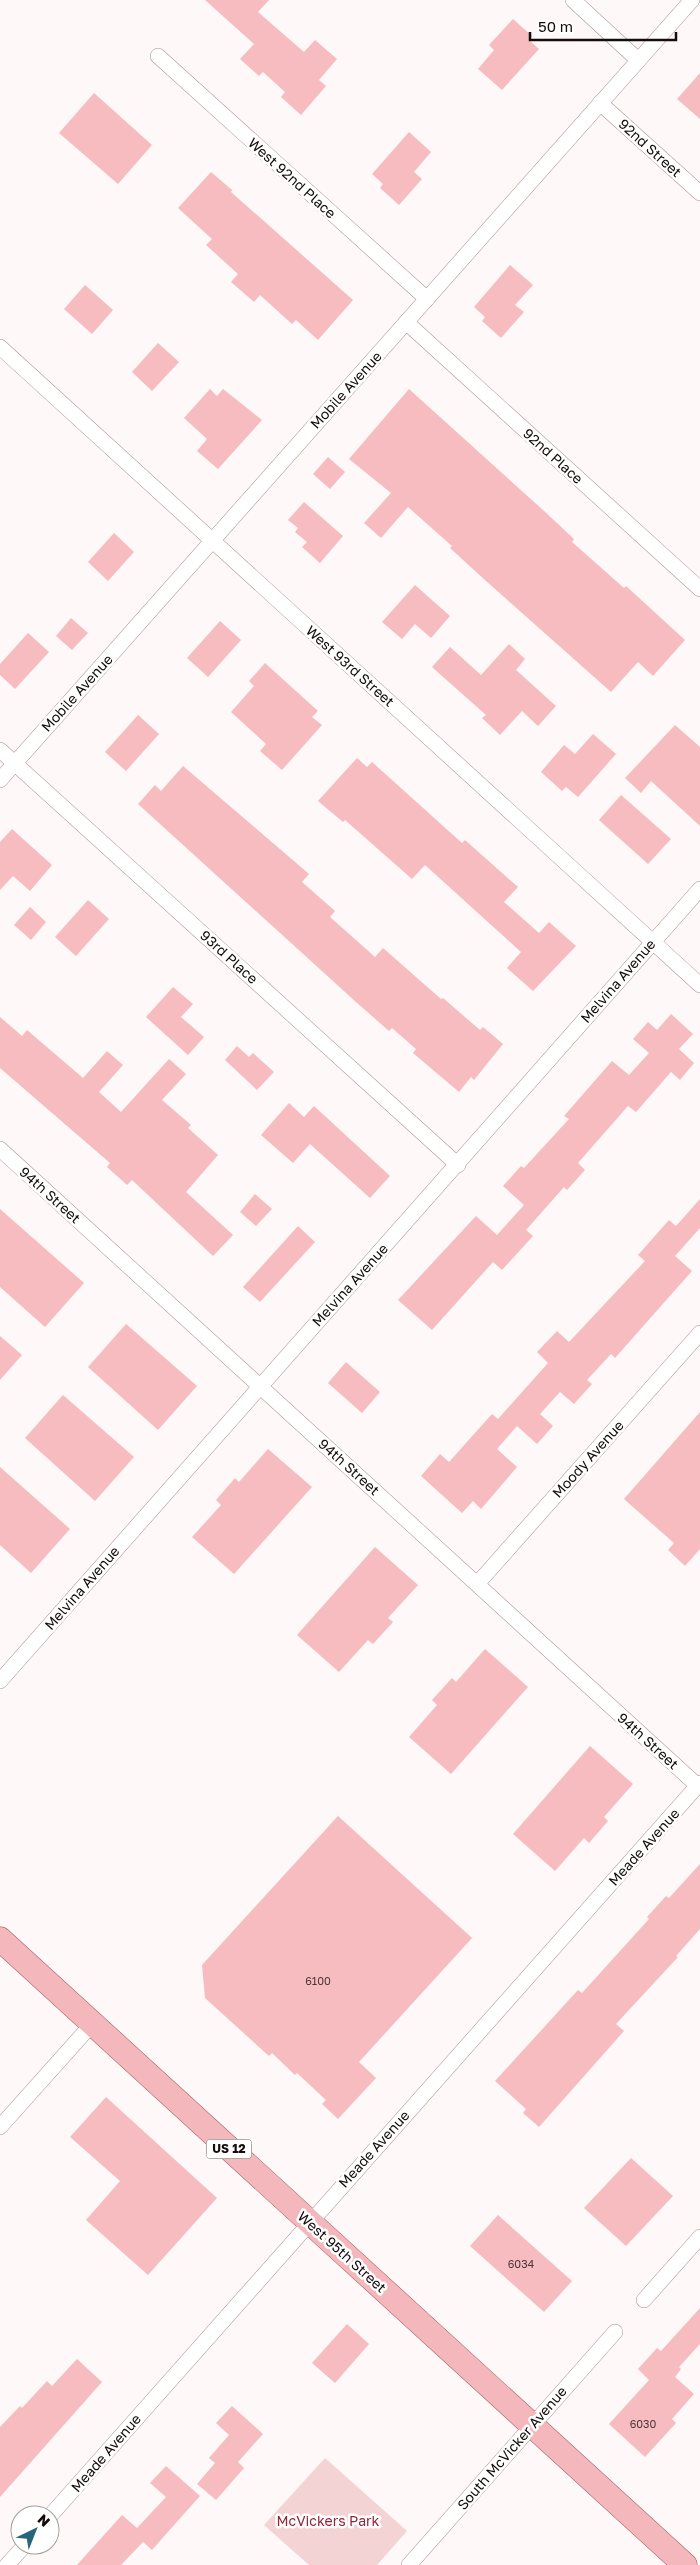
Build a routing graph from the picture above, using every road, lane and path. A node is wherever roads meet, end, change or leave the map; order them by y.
1 (573, 0) edge
2 (692, 0) edge
3 (158, 56) dead end
4 (638, 60) junction
5 (600, 103) junction
6 (700, 193) edge
7 (426, 299) junction
8 (406, 322) junction
9 (0, 346) edge
10 (213, 540) junction
11 (700, 589) edge
12 (0, 750) edge
13 (15, 763) junction
14 (0, 780) edge
15 (700, 889) edge
16 (652, 942) junction
17 (700, 986) edge
18 (0, 1149) edge
19 (458, 1164) junction
20 (700, 1333) edge
21 (259, 1386) junction
22 (477, 1584) junction
23 (0, 1681) edge
24 (699, 1785) edge
25 (0, 1938) edge
26 (93, 2023) junction
27 (0, 2127) edge
28 (310, 2222) junction
29 (700, 2237) edge
30 (644, 2300) dead end
31 (615, 2332) dead end
32 (532, 2425) junction
33 (60, 2505) edge
34 (16, 2555) edge
35 (7, 2565) edge
36 (409, 2565) edge
37 (685, 2565) edge

1 - 4 street
2 - 4 street, Mobile Avenue
3 - 7 street, West 92nd Place
4 - 5 street, Mobile Avenue
5 - 6 street, 92nd Street
5 - 7 street, Mobile Avenue
7 - 8 street, Mobile Avenue
8 - 10 street, Mobile Avenue
8 - 11 street, 92nd Place
9 - 10 street, West 93rd Street
10 - 13 street, Mobile Avenue
10 - 16 street, West 93rd Street
12 - 13 street, 93rd Place
13 - 14 street, Mobile Avenue
13 - 19 street, 93rd Place
15 - 16 street, Melvina Avenue
16 - 17 street, West 93rd Street
16 - 19 street, Melvina Avenue
18 - 21 street, 94th Street
19 - 21 street, Melvina Avenue
20 - 22 street, Moody Avenue
21 - 22 street, 94th Street
21 - 23 street, Melvina Avenue
22 - 24 street, 94th Street
24 - 28 street, Meade Avenue
25 - 26 main road, West 95th Street / US 12
26 - 27 street
26 - 28 main road, West 95th Street / US 12
28 - 32 main road, West 95th Street / US 12
28 - 33 street, Meade Avenue
29 - 30 street
31 - 32 street, South McVicker Avenue
32 - 36 street, South McVicker Avenue
32 - 37 main road, West 95th Street / US 12
34 - 35 street

